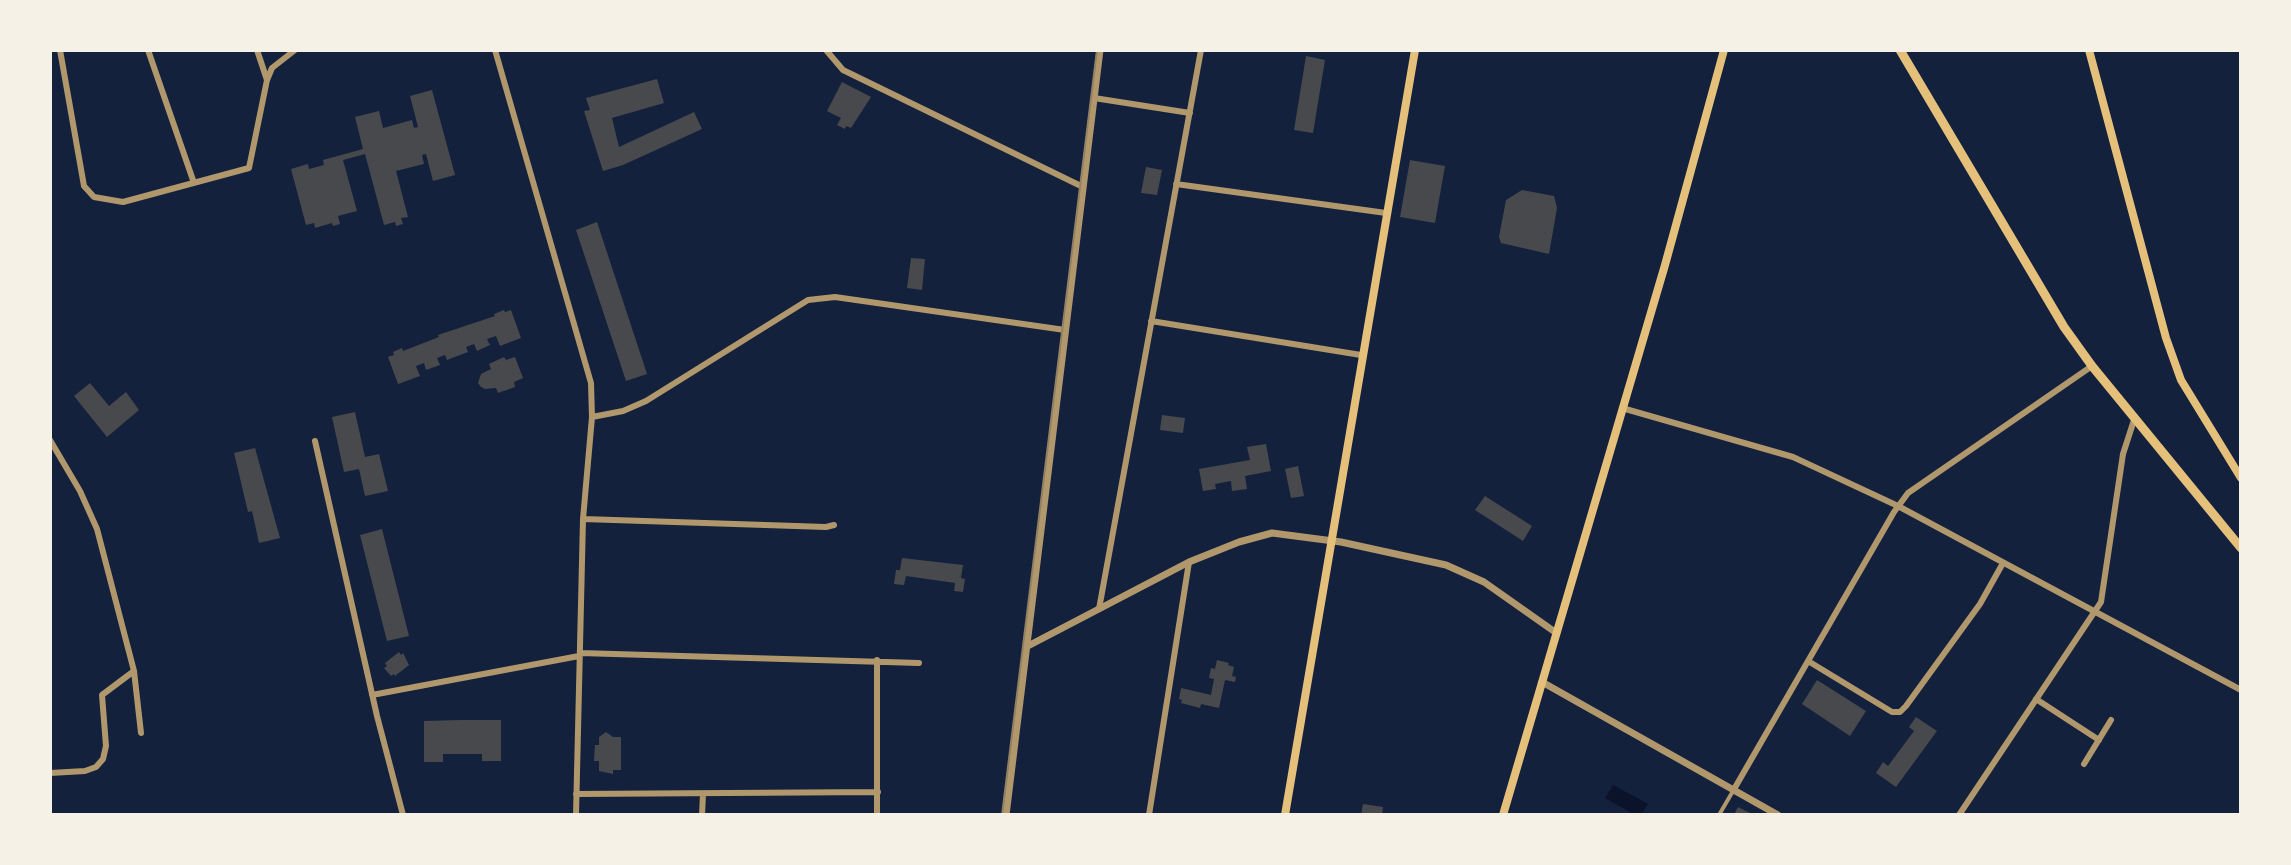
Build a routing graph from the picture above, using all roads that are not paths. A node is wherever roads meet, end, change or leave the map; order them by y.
1 (60, 50) edge
2 (148, 50) edge
3 (257, 50) edge
4 (294, 50) edge
5 (495, 50) edge
6 (826, 50) edge
7 (1100, 50) edge
8 (1201, 50) edge
9 (1415, 50) edge
10 (1724, 50) edge
11 (1900, 50) edge
12 (2089, 50) edge
13 (267, 80) junction
14 (1094, 98) junction
15 (1190, 113) junction
16 (194, 183) junction
17 (1176, 184) junction
18 (1083, 187) junction
19 (1386, 213) junction
20 (1151, 321) junction
21 (1065, 330) junction
22 (1361, 355) junction
23 (2092, 366) junction
24 (1622, 408) junction
25 (2135, 416) junction
26 (592, 417) junction
27 (50, 440) edge
28 (315, 441) dead end
29 (2241, 478) edge
30 (1898, 506) junction
31 (583, 519) junction
32 (834, 525) dead end
33 (1331, 540) junction
34 (2241, 548) edge
35 (1189, 562) junction
36 (2003, 563) junction
37 (1099, 610) junction
38 (2095, 614) junction
39 (1555, 632) junction
40 (1026, 647) junction
41 (579, 654) junction
42 (877, 660) junction
43 (1808, 661) junction
44 (919, 663) dead end
45 (134, 671) junction
46 (1542, 682) junction
47 (2241, 690) edge
48 (372, 695) junction
49 (2036, 699) junction
50 (2111, 720) dead end
51 (141, 733) dead end
52 (2099, 740) junction
53 (2084, 764) dead end
54 (50, 773) edge
55 (1733, 791) junction
56 (878, 792) junction
57 (576, 794) junction
58 (703, 794) junction
59 (403, 815) edge
60 (576, 815) edge
61 (702, 815) edge
62 (877, 815) edge
63 (1006, 815) edge
64 (1149, 815) edge
65 (1285, 815) edge
66 (1503, 815) edge
67 (1719, 815) edge
68 (1778, 815) edge
69 (1959, 815) edge

1 - 16 street
2 - 16 street
3 - 13 street
4 - 13 street
5 - 26 street
6 - 18 street
7 - 14 street
8 - 15 street
9 - 19 main road
10 - 24 main road
11 - 23 main road
12 - 29 main road
13 - 16 street
14 - 15 street
14 - 18 street
15 - 17 street
17 - 19 street
17 - 20 street
18 - 21 street
19 - 22 main road
20 - 22 street
20 - 37 street
21 - 26 street
21 - 40 street
22 - 33 main road
23 - 25 main road
23 - 30 street
24 - 30 street
24 - 39 main road
25 - 34 main road
25 - 38 street
26 - 31 street
27 - 45 street
28 - 48 street
30 - 36 street
30 - 43 street
31 - 32 street
31 - 41 street
33 - 35 street
33 - 39 street
33 - 65 main road
35 - 37 street
35 - 64 street
36 - 38 street
36 - 43 street
37 - 40 street
38 - 47 street
38 - 49 street
39 - 46 main road
40 - 63 street
41 - 42 street
41 - 48 street
41 - 57 street
42 - 44 street
42 - 56 street
43 - 55 street
45 - 51 street
45 - 54 street
46 - 55 street
46 - 66 main road
48 - 59 street
49 - 52 street
49 - 69 street
50 - 52 street
52 - 53 street
55 - 67 street
55 - 68 street
56 - 58 street
56 - 62 street
57 - 58 street
57 - 60 street
58 - 61 street

